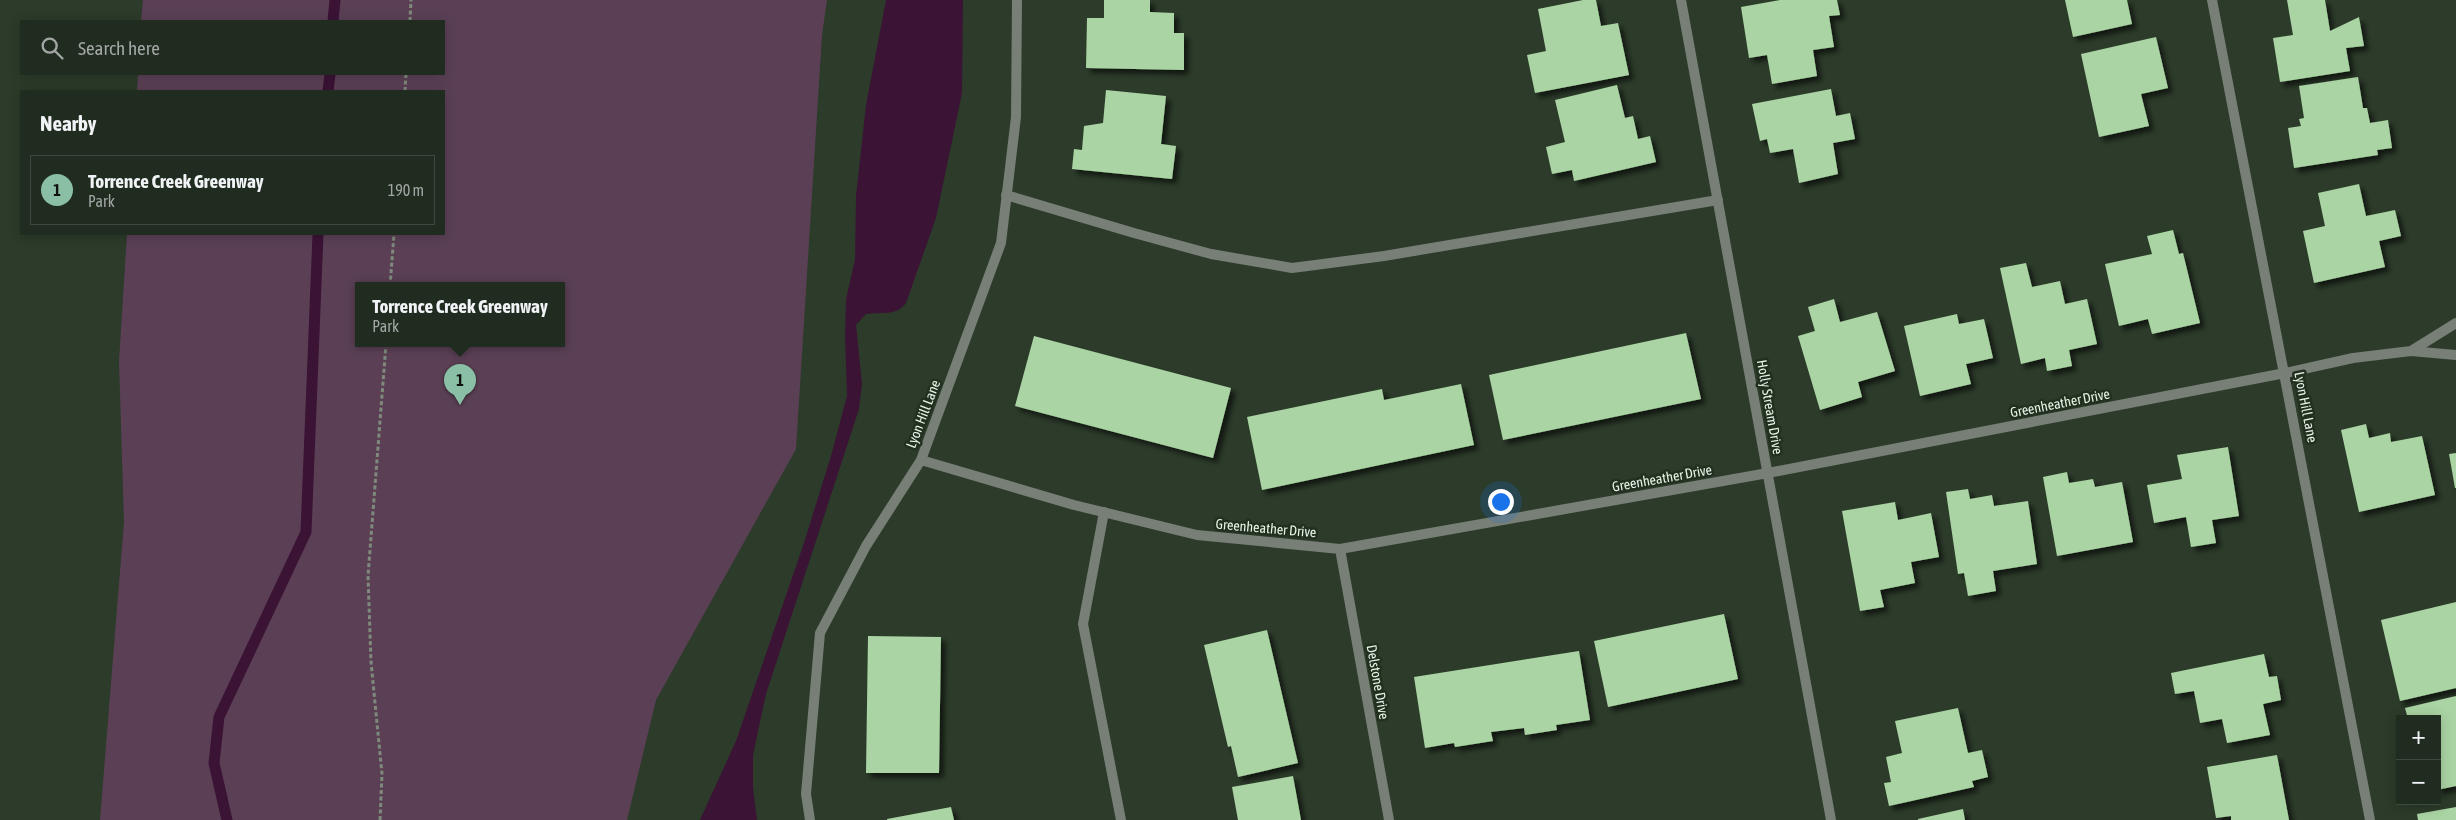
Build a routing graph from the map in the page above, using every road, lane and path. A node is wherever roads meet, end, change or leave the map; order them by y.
1 (411, 0) edge
2 (1017, 0) edge
3 (1681, 0) edge
4 (2212, 0) edge
5 (410, 20) edge
6 (406, 75) edge
7 (405, 90) edge
8 (1006, 194) junction
9 (1718, 200) junction
10 (394, 235) edge
11 (390, 282) edge
12 (2456, 323) edge
13 (386, 347) edge
14 (2411, 351) junction
15 (2456, 355) edge
16 (2285, 373) junction
17 (921, 460) junction
18 (1768, 473) junction
19 (1104, 512) junction
20 (1340, 549) junction
21 (380, 820) edge
22 (810, 820) edge
23 (1121, 820) edge
24 (1388, 820) edge
25 (1832, 820) edge
26 (2370, 820) edge

1 - 5 path
2 - 8 street, Lyon Hill Lane
3 - 9 street, Holly Stream Drive
4 - 16 street, Lyon Hill Lane
6 - 7 path
8 - 9 street
8 - 17 street, Lyon Hill Lane
9 - 18 street, Holly Stream Drive
10 - 11 path
12 - 14 street, Greenheather Drive
13 - 21 path
14 - 15 street, Greenheather Drive
14 - 16 street, Greenheather Drive
16 - 18 street, Greenheather Drive
16 - 26 street, Lyon Hill Lane
17 - 19 street, Greenheather Drive
17 - 22 street, Lyon Hill Lane
18 - 20 street, Greenheather Drive
18 - 25 street, Holly Stream Drive
19 - 20 street, Greenheather Drive
19 - 23 street
20 - 24 street, Delstone Drive

